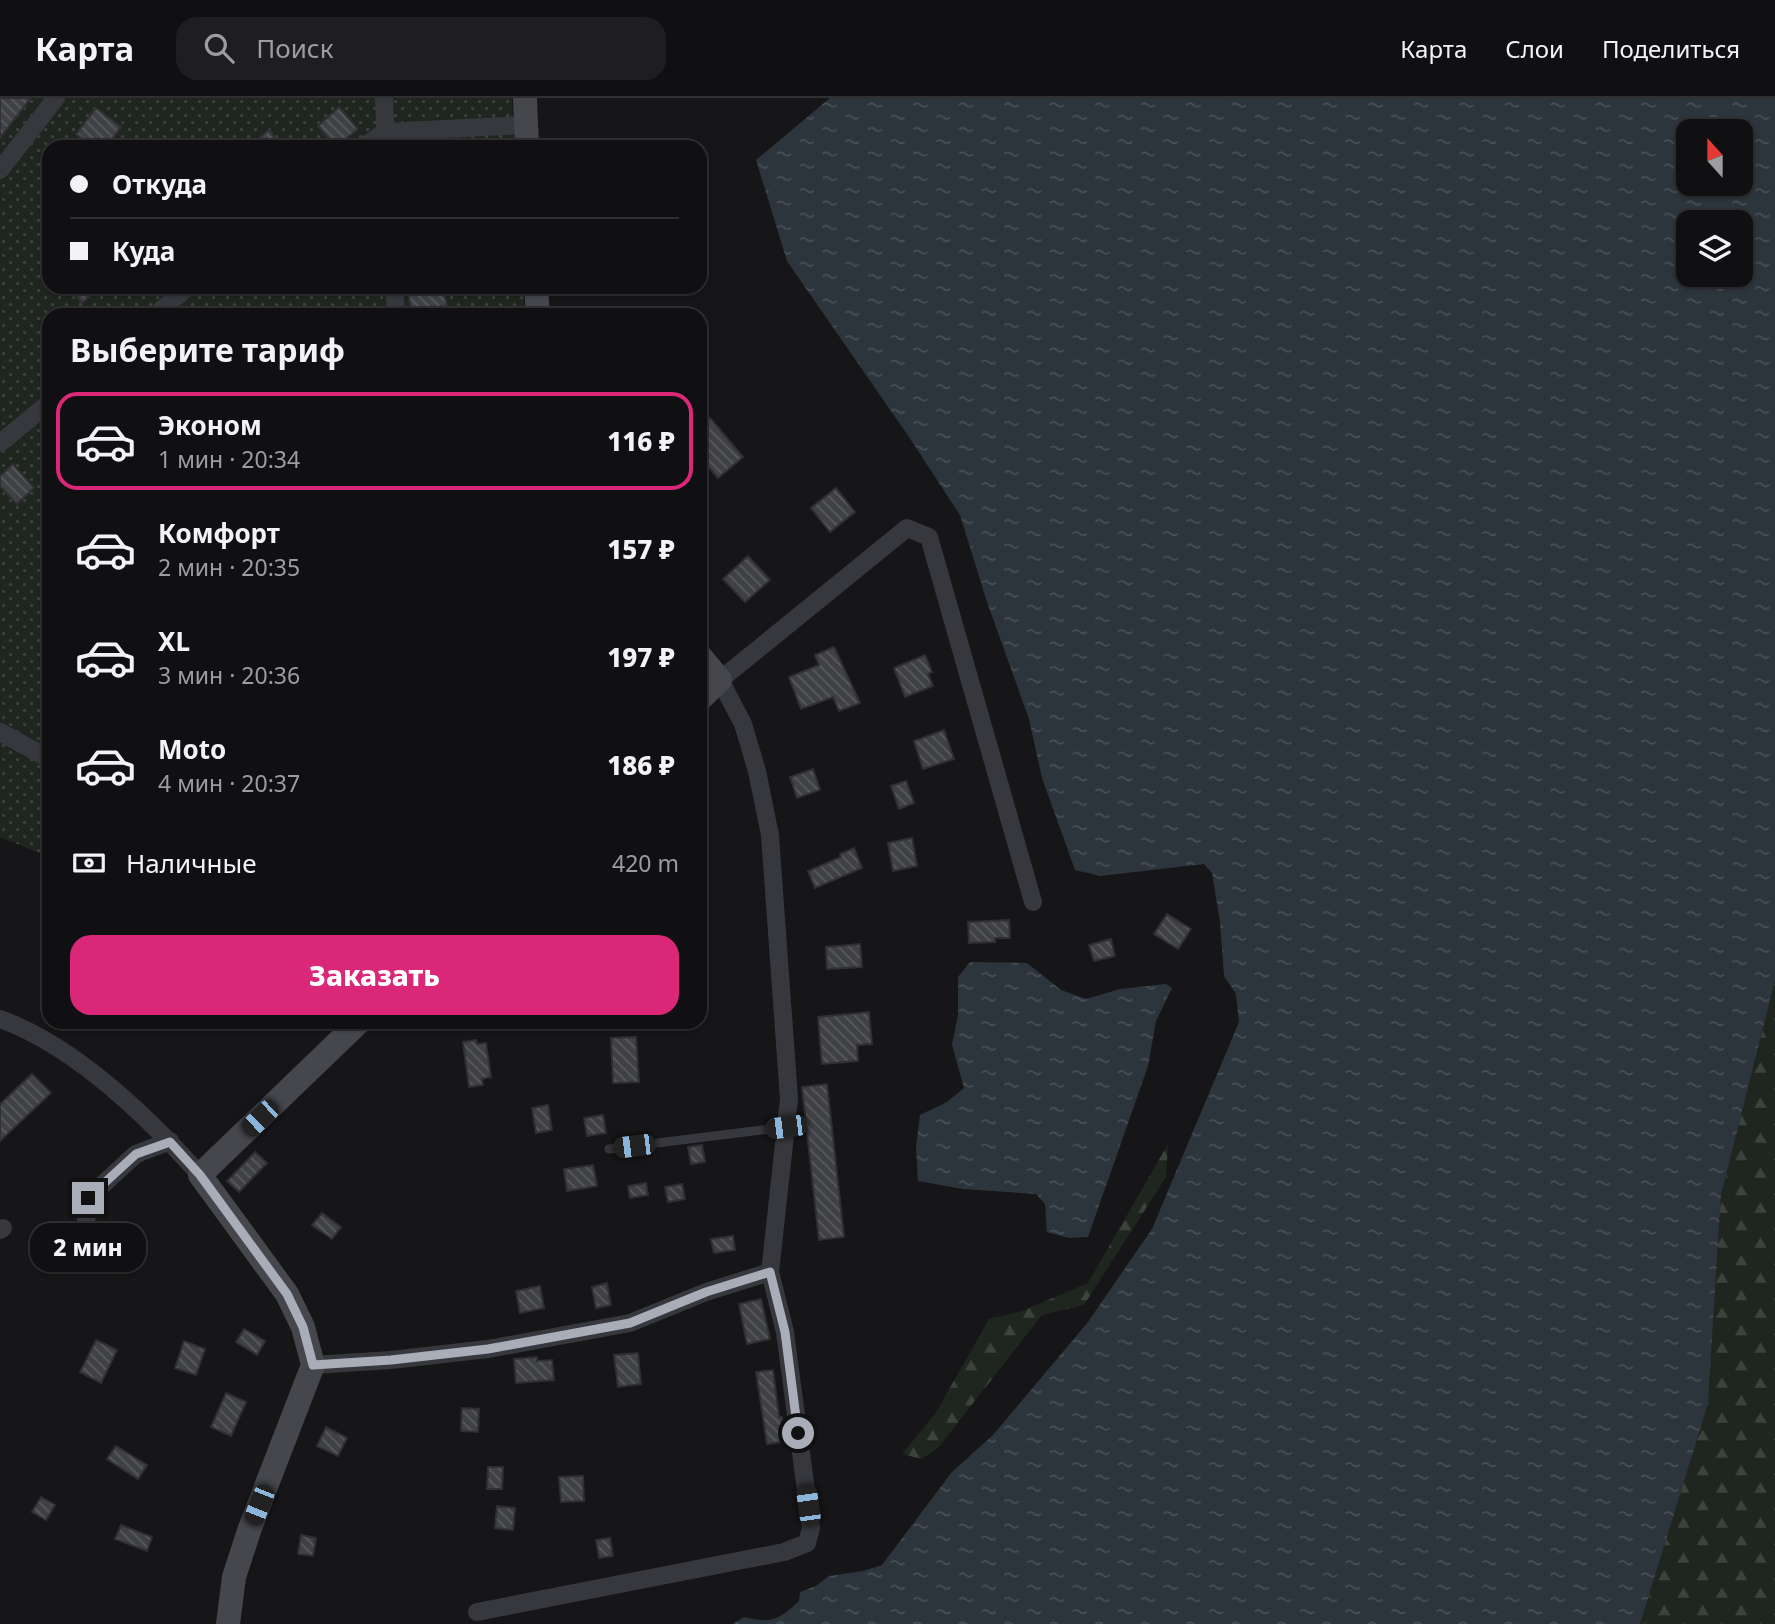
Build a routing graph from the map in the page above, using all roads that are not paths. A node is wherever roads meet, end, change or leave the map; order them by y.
1 (56, 98) edge
2 (384, 98) edge
3 (527, 114) edge
4 (385, 139) edge
5 (0, 170) edge
6 (180, 294) edge
7 (163, 308) edge
8 (42, 409) edge
9 (0, 443) edge
10 (707, 664) edge
11 (720, 680) junction
12 (707, 692) edge
13 (0, 732) edge
14 (42, 755) edge
15 (1033, 902) dead end
16 (0, 1019) edge
17 (352, 1029) edge
18 (786, 1127) junction
19 (170, 1142) junction
20 (608, 1149) dead end
21 (200, 1175) junction
22 (103, 1254) dead end
23 (770, 1272) junction
24 (313, 1365) junction
25 (477, 1612) dead end
26 (228, 1624) edge

1 - 5 street
2 - 4 street
3 - 4 street
6 - 7 street
8 - 9 street
10 - 11 street
11 - 12 street
11 - 15 street
11 - 18 street
13 - 14 street
16 - 19 street
17 - 21 street
18 - 20 lane
18 - 23 street
19 - 21 street
19 - 22 street
21 - 24 street
23 - 24 street
23 - 25 street
24 - 26 street

